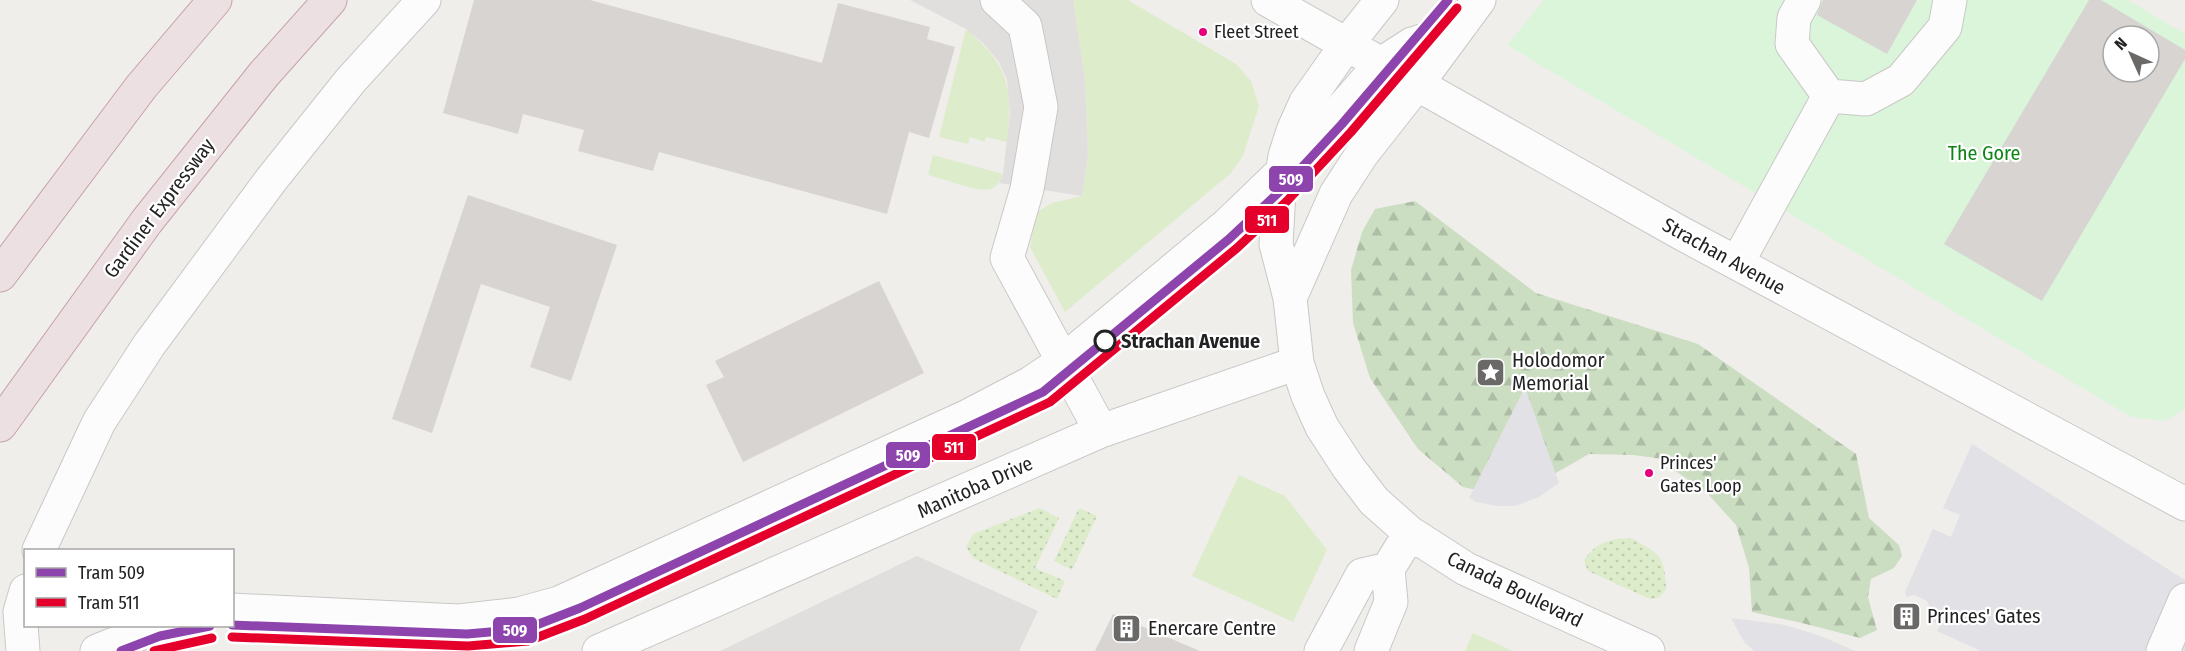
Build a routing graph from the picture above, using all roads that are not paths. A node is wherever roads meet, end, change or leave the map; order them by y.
1 (215, 0) edge
2 (330, 0) edge
3 (424, 0) edge
4 (997, 0) edge
5 (1268, 0) edge
6 (1382, 0) edge
7 (1804, 0) edge
8 (1950, 0) edge
9 (1471, 11) edge
10 (1347, 44) junction
11 (1381, 64) junction
12 (1417, 84) junction
13 (1829, 96) junction
14 (1283, 172) junction
15 (1737, 263) junction
16 (0, 275) edge
17 (1290, 298) junction
18 (1062, 362) junction
19 (1297, 363) junction
20 (0, 425) edge
21 (1101, 431) junction
22 (2185, 504) edge
23 (1410, 533) junction
24 (39, 549) edge
25 (1388, 569) junction
26 (24, 598) edge
27 (2185, 600) edge
28 (234, 610) edge
29 (157, 627) edge
30 (23, 651) edge
31 (97, 651) edge
32 (599, 651) edge
33 (1321, 651) edge
34 (1371, 651) edge
35 (1648, 651) edge
36 (2163, 651) edge

1 - 16 highway
2 - 20 highway, Gardiner Expressway
3 - 24 street
4 - 18 street
5 - 10 street, Strachan Avenue
6 - 10 street
7 - 13 street
8 - 13 street
9 - 11 street
9 - 12 street
10 - 11 street, Strachan Avenue
10 - 14 street
11 - 12 street, Strachan Avenue
11 - 14 street
12 - 15 street, Strachan Avenue
12 - 17 street
13 - 15 street
14 - 17 street
14 - 18 street
15 - 22 street, Strachan Avenue
17 - 19 street
18 - 21 street
18 - 28 street
19 - 21 street, Manitoba Drive
19 - 23 street, Canada Boulevard
21 - 32 street, Manitoba Drive
23 - 25 street
23 - 35 street, Canada Boulevard
25 - 33 street
25 - 34 street
26 - 30 street
27 - 36 street
29 - 31 street

